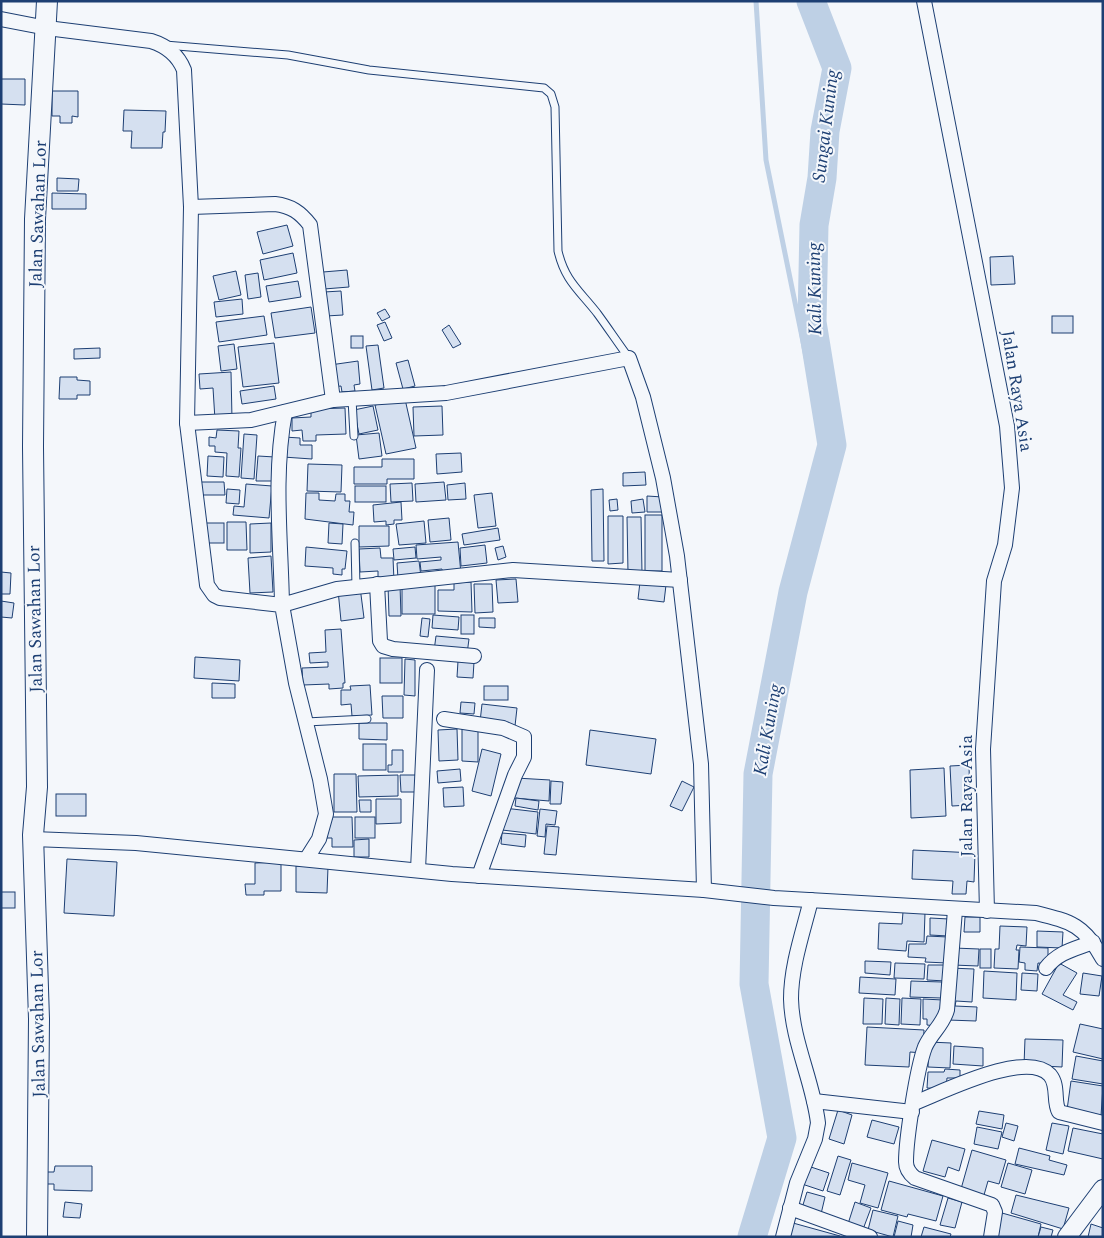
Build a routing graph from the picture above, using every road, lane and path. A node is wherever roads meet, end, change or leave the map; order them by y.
1 (47, 1) edge
2 (924, 1) edge
3 (1, 19) edge
4 (47, 28) junction
5 (162, 45) junction
6 (191, 207) junction
7 (629, 358) junction
8 (352, 399) junction
9 (332, 400) junction
10 (284, 412) junction
11 (187, 423) junction
12 (354, 436) dead end
13 (355, 543) dead end
14 (680, 580) junction
15 (376, 584) junction
16 (356, 587) junction
17 (282, 606) junction
18 (474, 656) dead end
19 (427, 670) dead end
20 (367, 719) dead end
21 (444, 719) dead end
22 (306, 722) junction
23 (34, 839) junction
24 (307, 858) junction
25 (418, 870) junction
26 (479, 876) junction
27 (704, 890) junction
28 (811, 900) junction
29 (955, 910) junction
30 (987, 911) junction
31 (1093, 942) junction
32 (1103, 959) edge
33 (1046, 968) dead end
34 (814, 1101) junction
35 (913, 1107) junction
36 (1103, 1123) edge
37 (1102, 1189) edge
38 (790, 1208) junction
39 (37, 1237) edge
40 (783, 1237) edge
41 (870, 1237) edge
42 (990, 1237) edge
43 (1067, 1237) edge

1 - 4 main road, Jalan Sawahan Lor
2 - 30 street, Jalan Raya Asia
3 - 4 street
4 - 5 street
4 - 23 main road, Jalan Sawahan Lor
5 - 6 street
5 - 7 lane
6 - 9 street
6 - 11 street
7 - 8 street
7 - 14 street
8 - 9 street
8 - 12 lane
9 - 10 street
10 - 11 street
10 - 17 street
11 - 17 street
13 - 16 lane
14 - 15 street
14 - 27 street
15 - 16 street
15 - 18 street
16 - 17 street
17 - 22 street
19 - 25 street
20 - 22 lane
21 - 26 street
22 - 24 street
23 - 24 street
23 - 39 main road, Jalan Sawahan Lor
24 - 25 street
25 - 26 street
26 - 27 street
27 - 28 street
28 - 29 street
28 - 34 street
29 - 30 street
29 - 35 street
30 - 31 street
31 - 32 street
31 - 33 street
34 - 35 street
34 - 38 street
35 - 36 street
35 - 42 street
37 - 43 street
38 - 40 street
38 - 41 street

